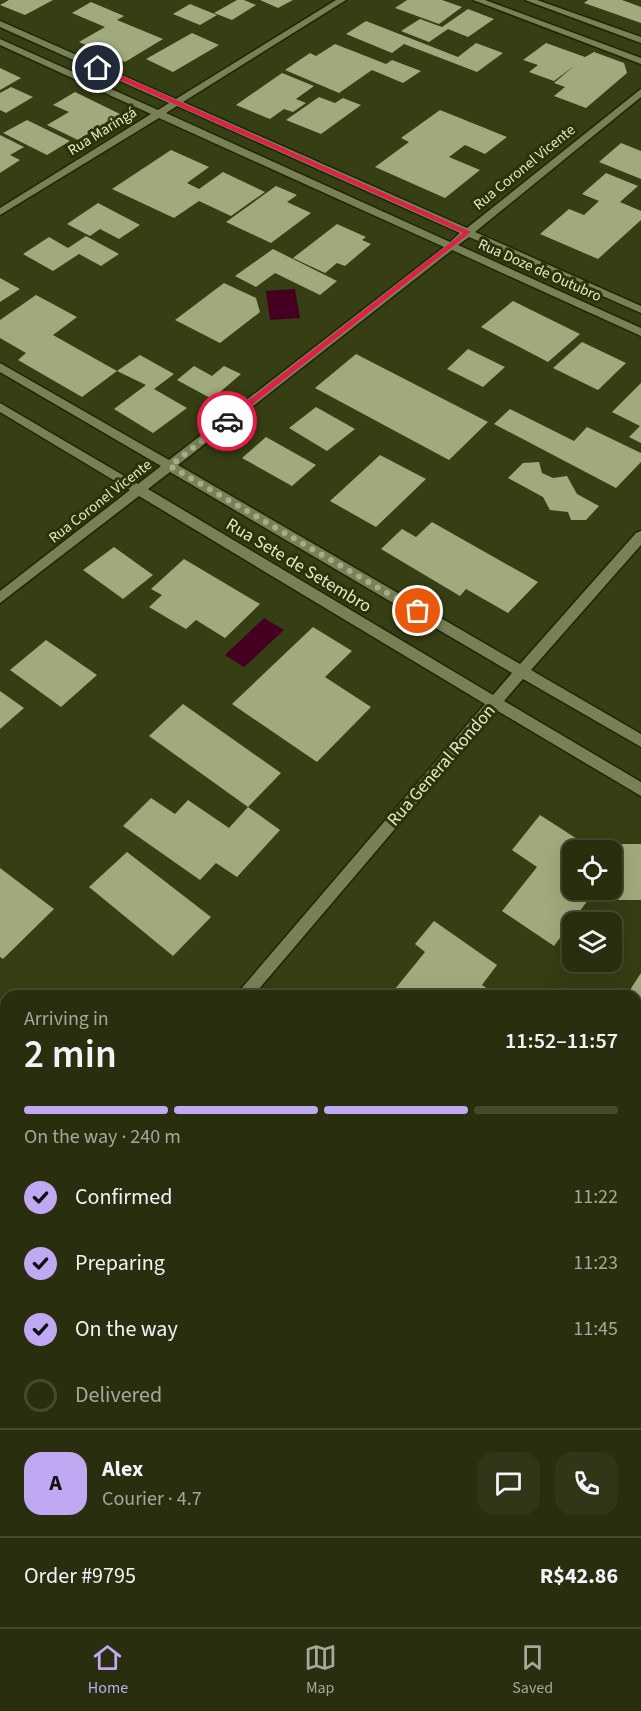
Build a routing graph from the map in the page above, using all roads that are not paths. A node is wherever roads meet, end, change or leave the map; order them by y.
1 (342, 0) edge
2 (477, 0) edge
3 (529, 0) edge
4 (0, 24) edge
5 (641, 40) edge
6 (0, 42) edge
7 (641, 62) edge
8 (641, 92) edge
9 (176, 102) junction
10 (159, 113) junction
11 (0, 212) edge
12 (467, 232) junction
13 (451, 246) junction
14 (641, 310) edge
15 (641, 332) edge
16 (0, 367) edge
17 (0, 407) edge
18 (170, 466) junction
19 (139, 490) junction
20 (641, 536) edge
21 (0, 598) edge
22 (522, 671) junction
23 (494, 703) junction
24 (641, 741) edge
25 (641, 790) edge
26 (248, 990) edge

1 - 9 street, Rua Maringá
2 - 7 street
3 - 5 street
4 - 9 street
6 - 10 street, Rua Doze de Outubro
8 - 12 street, Rua Coronel Vicente
9 - 10 street, Rua Maringá
9 - 12 street
10 - 11 street, Rua Maringá
10 - 13 street, Rua Doze de Outubro
12 - 13 street, Rua Coronel Vicente
12 - 14 street
13 - 15 street, Rua Doze de Outubro
13 - 18 street, Rua Coronel Vicente
16 - 18 street, Rua Sete de Setembro
17 - 19 street, Rua Sete de Setembro
18 - 19 street, Rua Coronel Vicente
18 - 22 street, Rua Sete de Setembro
19 - 21 street, Rua Coronel Vicente
19 - 23 street, Rua Sete de Setembro
20 - 22 street, Rua General Rondon
22 - 23 street, Rua General Rondon
22 - 24 street, Rua Sete de Setembro
23 - 25 street, Rua Sete de Setembro
23 - 26 street, Rua General Rondon

